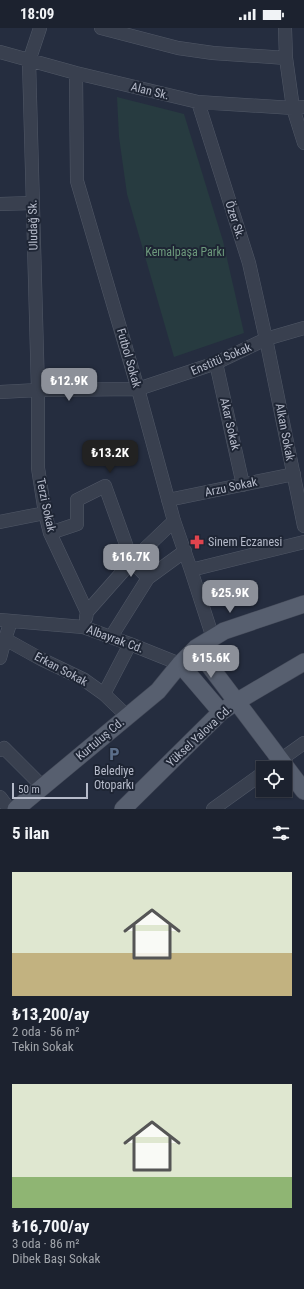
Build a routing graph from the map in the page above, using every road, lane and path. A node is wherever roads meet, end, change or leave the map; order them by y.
1 (40, 28) edge
2 (101, 28) edge
3 (286, 28) edge
4 (145, 34) edge
5 (0, 52) edge
6 (286, 58) junction
7 (29, 61) junction
8 (76, 73) junction
9 (198, 102) junction
10 (299, 108) edge
11 (304, 144) edge
12 (33, 203) junction
13 (0, 204) edge
14 (304, 328) edge
15 (266, 339) junction
16 (216, 363) junction
17 (138, 389) junction
18 (38, 390) junction
19 (0, 392) edge
20 (294, 474) junction
21 (243, 484) junction
22 (168, 500) junction
23 (45, 512) junction
24 (174, 521) junction
25 (0, 522) edge
26 (304, 526) edge
27 (50, 533) junction
28 (304, 542) edge
29 (185, 551) junction
30 (132, 561) junction
31 (192, 570) junction
32 (148, 578) junction
33 (304, 604) edge
34 (87, 612) junction
35 (5, 620) edge
36 (83, 627) junction
37 (110, 637) junction
38 (213, 638) junction
39 (5, 639) junction
40 (130, 644) junction
41 (196, 648) junction
42 (0, 658) edge
43 (304, 662) edge
44 (180, 664) junction
45 (104, 694) junction
46 (236, 702) junction
47 (221, 712) junction
48 (127, 716) junction
49 (304, 743) edge
50 (0, 750) edge
51 (273, 761) edge
52 (279, 761) edge
53 (256, 778) edge
54 (292, 780) edge
55 (43, 787) junction
56 (304, 791) edge
57 (0, 797) edge
58 (9, 809) edge
59 (16, 809) edge
60 (123, 809) edge
61 (213, 809) edge

1 - 7 street
2 - 4 street
3 - 6 street
4 - 6 street
5 - 7 street, Alan Sk.
6 - 10 street
7 - 8 street, Alan Sk.
7 - 12 street, Uludağ Sk.
8 - 9 street, Alan Sk.
8 - 17 street, Futbol Sokak
9 - 10 street, Alan Sk.
9 - 15 street, Özer Sk.
10 - 11 street
12 - 13 street
12 - 18 street, Uludağ Sk.
14 - 15 street, Enstitü Sokak
15 - 16 street, Enstitü Sokak
15 - 20 street, Alkan Sokak
16 - 17 street, Enstitü Sokak
16 - 21 street, Akar Sokak
17 - 18 street, Enstitü Sokak
17 - 22 street, Futbol Sokak
18 - 19 street, Enstitü Sokak
18 - 23 street, Terzi Sokak
20 - 21 street, Arzu Sokak
20 - 26 street, Alkan Sokak
21 - 22 street, Arzu Sokak
22 - 24 street, Futbol Sokak
23 - 25 street
23 - 27 street, Terzi Sokak
24 - 29 street, Futbol Sokak
24 - 30 street
27 - 30 street
27 - 34 street, Terzi Sokak
28 - 31 street
29 - 31 street, Futbol Sokak
29 - 32 street
30 - 32 street
30 - 34 street
31 - 38 street, Futbol Sokak
32 - 37 street
33 - 38 main road, Kurtuluş Cd.
34 - 36 street
35 - 36 street, Albayrak Cd.
35 - 39 street
36 - 37 street, Albayrak Cd.
37 - 40 street, Albayrak Cd.
38 - 41 main road, Kurtuluş Cd.
39 - 42 street
39 - 45 street, Erkan Sokak
40 - 44 street, Albayrak Cd.
40 - 45 street
41 - 44 main road, Kurtuluş Cd.
41 - 46 main road
43 - 46 main road, Yüksel Yalova Cd.
44 - 47 main road
44 - 48 main road, Kurtuluş Cd.
45 - 48 street, Erkan Sokak
46 - 47 main road, Yüksel Yalova Cd.
46 - 51 main road
47 - 60 main road, Yüksel Yalova Cd.
48 - 55 main road, Kurtuluş Cd.
49 - 52 street
50 - 55 street
53 - 61 street
54 - 56 main road
55 - 59 main road, Kurtuluş Cd.
57 - 58 street

